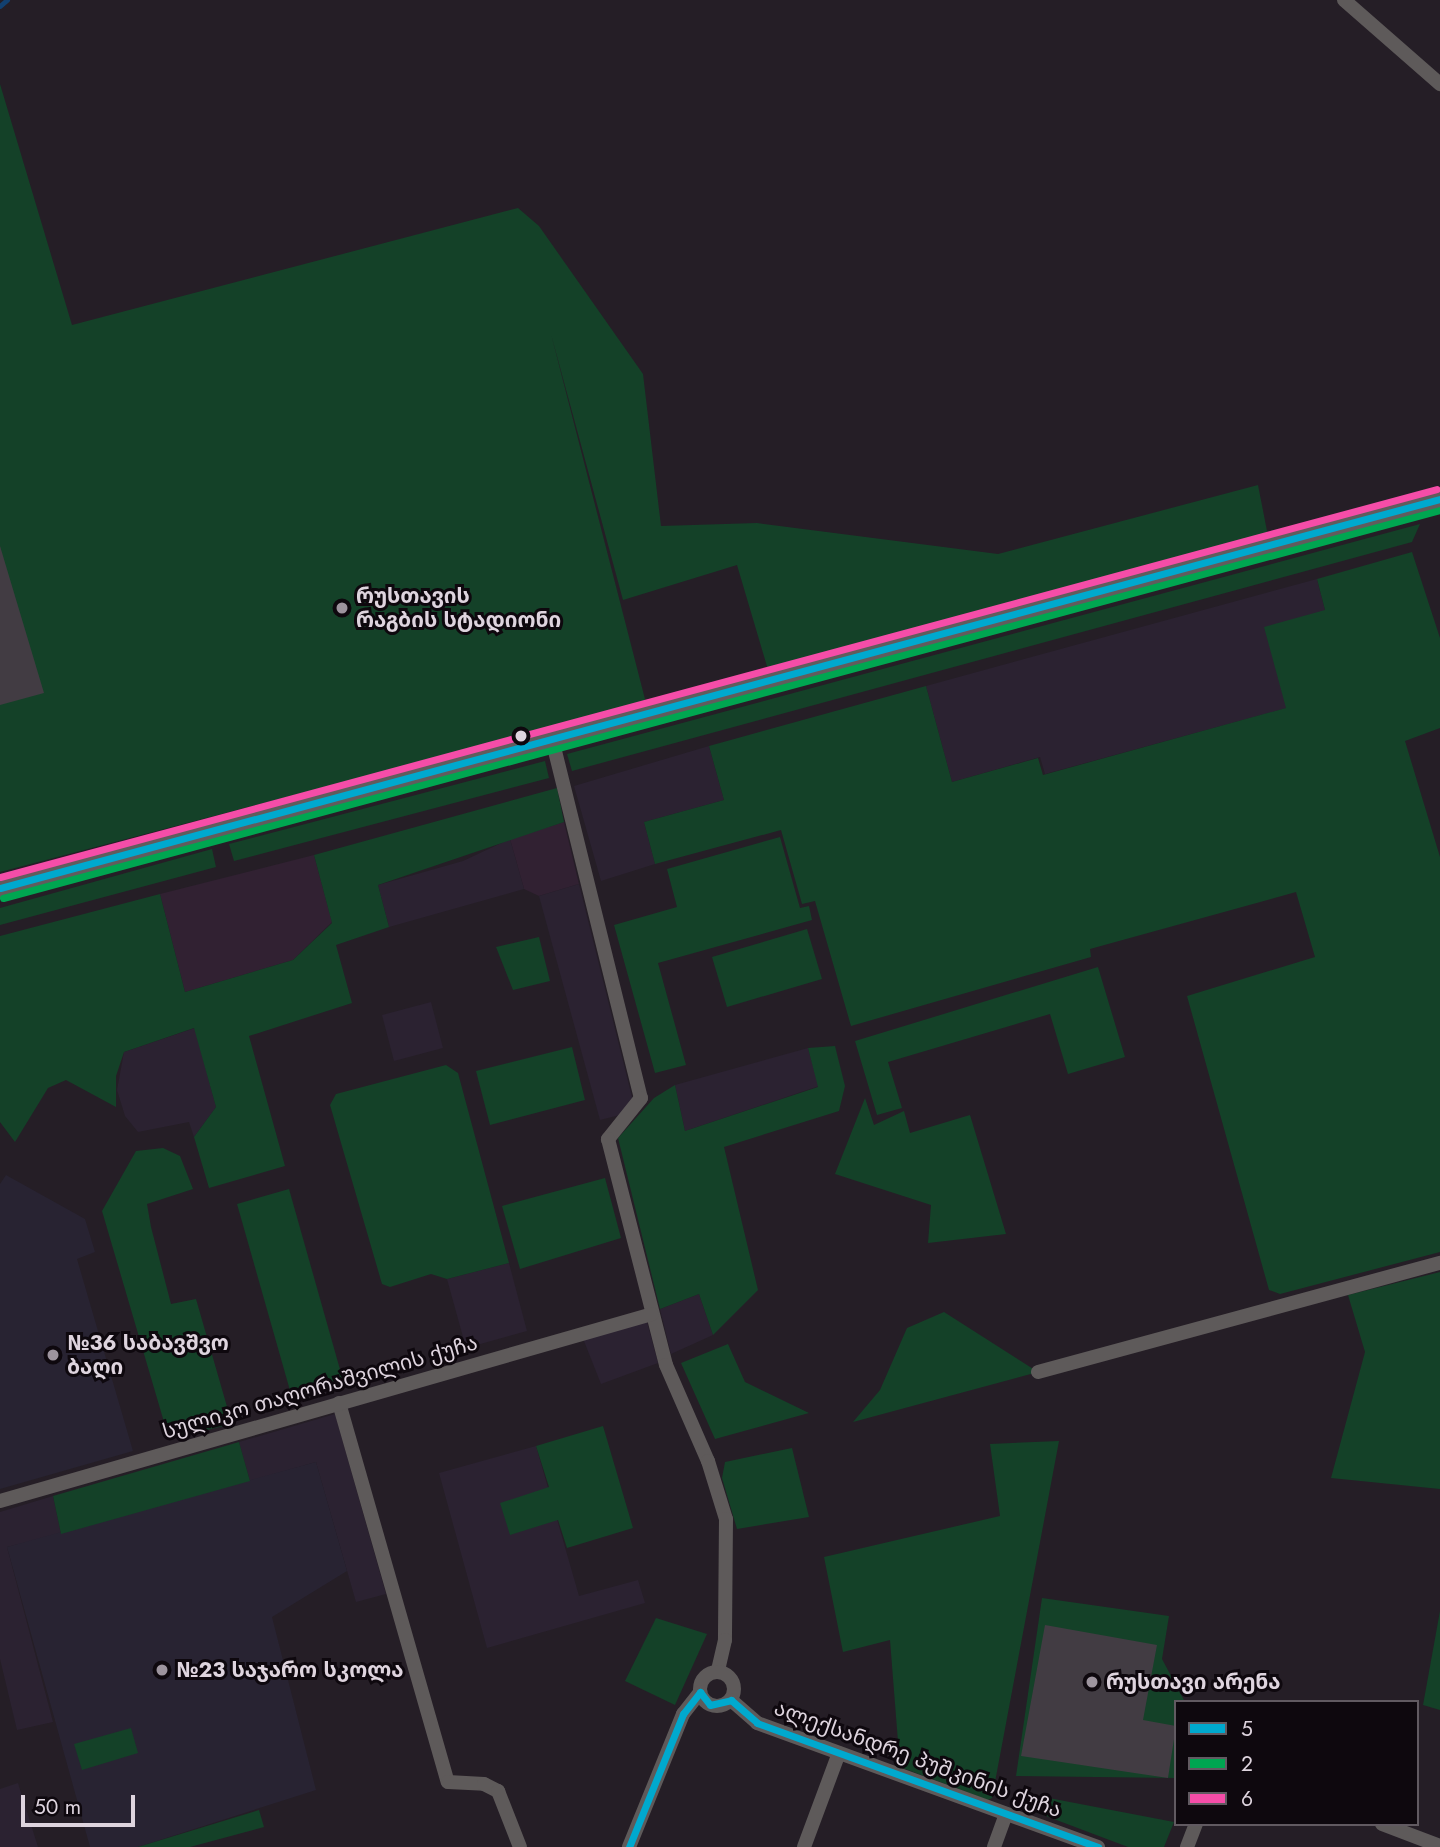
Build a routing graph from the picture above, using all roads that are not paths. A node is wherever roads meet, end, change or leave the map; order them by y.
1 (1344, 0) edge
2 (1440, 84) edge
3 (1439, 500) edge
4 (552, 739) junction
5 (0, 887) edge
6 (1440, 1263) edge
7 (652, 1314) junction
8 (1038, 1372) dead end
9 (338, 1403) junction
10 (0, 1501) edge
11 (718, 1671) junction
12 (700, 1692) junction
13 (731, 1700) junction
14 (839, 1753) junction
15 (1006, 1814) junction
16 (1195, 1826) edge
17 (1387, 1826) edge
18 (1440, 1846) edge
19 (520, 1847) edge
20 (629, 1847) edge
21 (804, 1847) edge
22 (994, 1847) edge
23 (1098, 1847) edge
24 (1187, 1847) edge

1 - 2 street
3 - 4 main road
4 - 5 main road
4 - 7 street
6 - 8 street
7 - 9 street, სულიკო თაღორაშვილის ქუჩა
7 - 11 street
9 - 10 street, სულიკო თაღორაშვილის ქუჩა
9 - 19 street
11 - 12 street
11 - 13 street
12 - 13 street
12 - 20 street
13 - 14 street, ალექსანდრე პუშკინის ქუჩა
14 - 15 street, ალექსანდრე პუშკინის ქუჩა
14 - 21 street
15 - 22 street
15 - 23 street, ალექსანდრე პუშკინის ქუჩა
16 - 24 street
17 - 18 street

